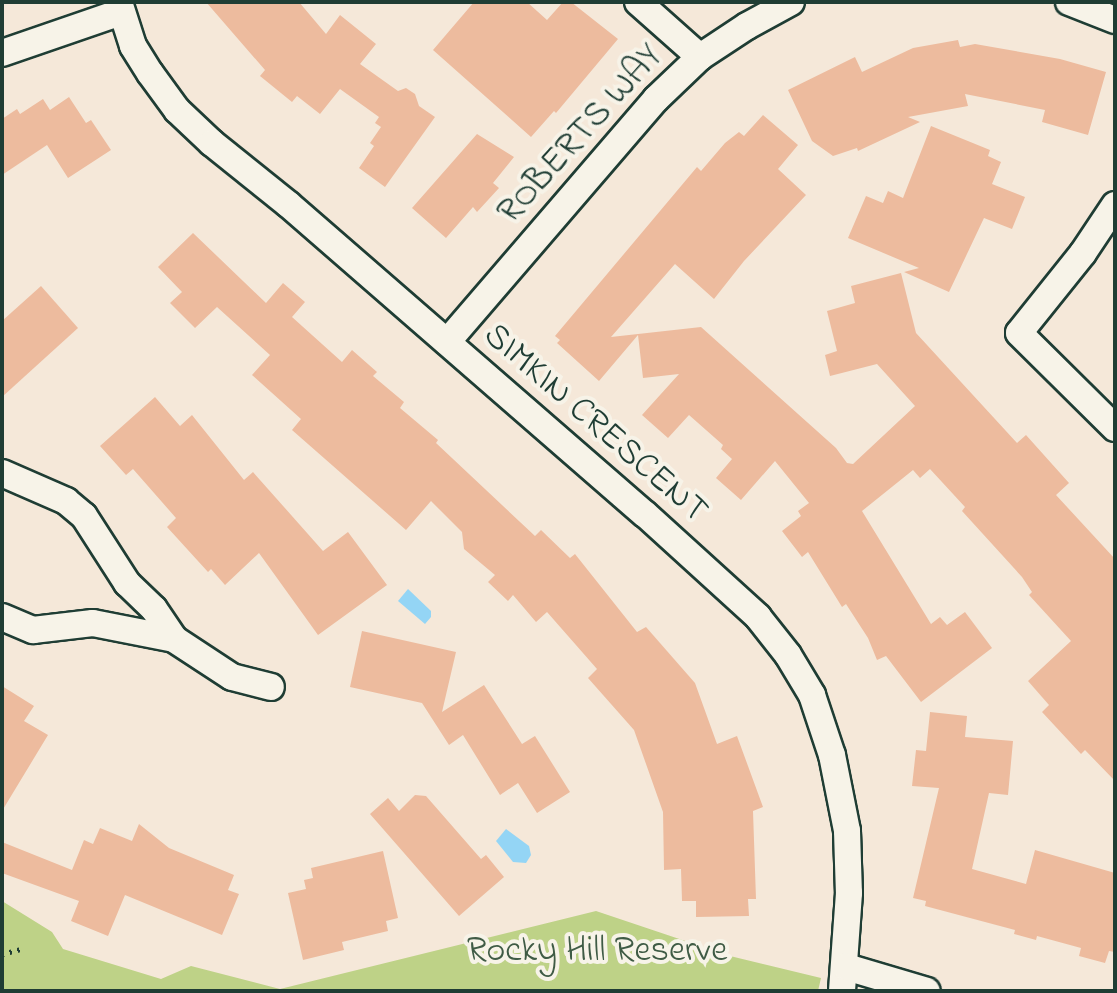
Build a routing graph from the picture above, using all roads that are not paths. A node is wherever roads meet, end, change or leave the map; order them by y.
1 (638, 2) edge
2 (791, 2) edge
3 (1069, 2) edge
4 (120, 7) edge
5 (1115, 20) edge
6 (2, 53) edge
7 (700, 57) junction
8 (1115, 205) edge
9 (447, 342) junction
10 (1115, 428) edge
11 (2, 473) edge
12 (2, 617) edge
13 (174, 639) junction
14 (271, 687) dead end
15 (844, 979) edge
16 (927, 991) edge

1 - 7 street
2 - 7 street, ROBERTS WAY
3 - 5 street
4 - 6 street
4 - 9 street, SIMKIN CRESCENT
7 - 9 street, ROBERTS WAY
8 - 10 street
9 - 15 street, SIMKIN CRESCENT
11 - 13 street
12 - 13 street
13 - 14 street
15 - 16 street

